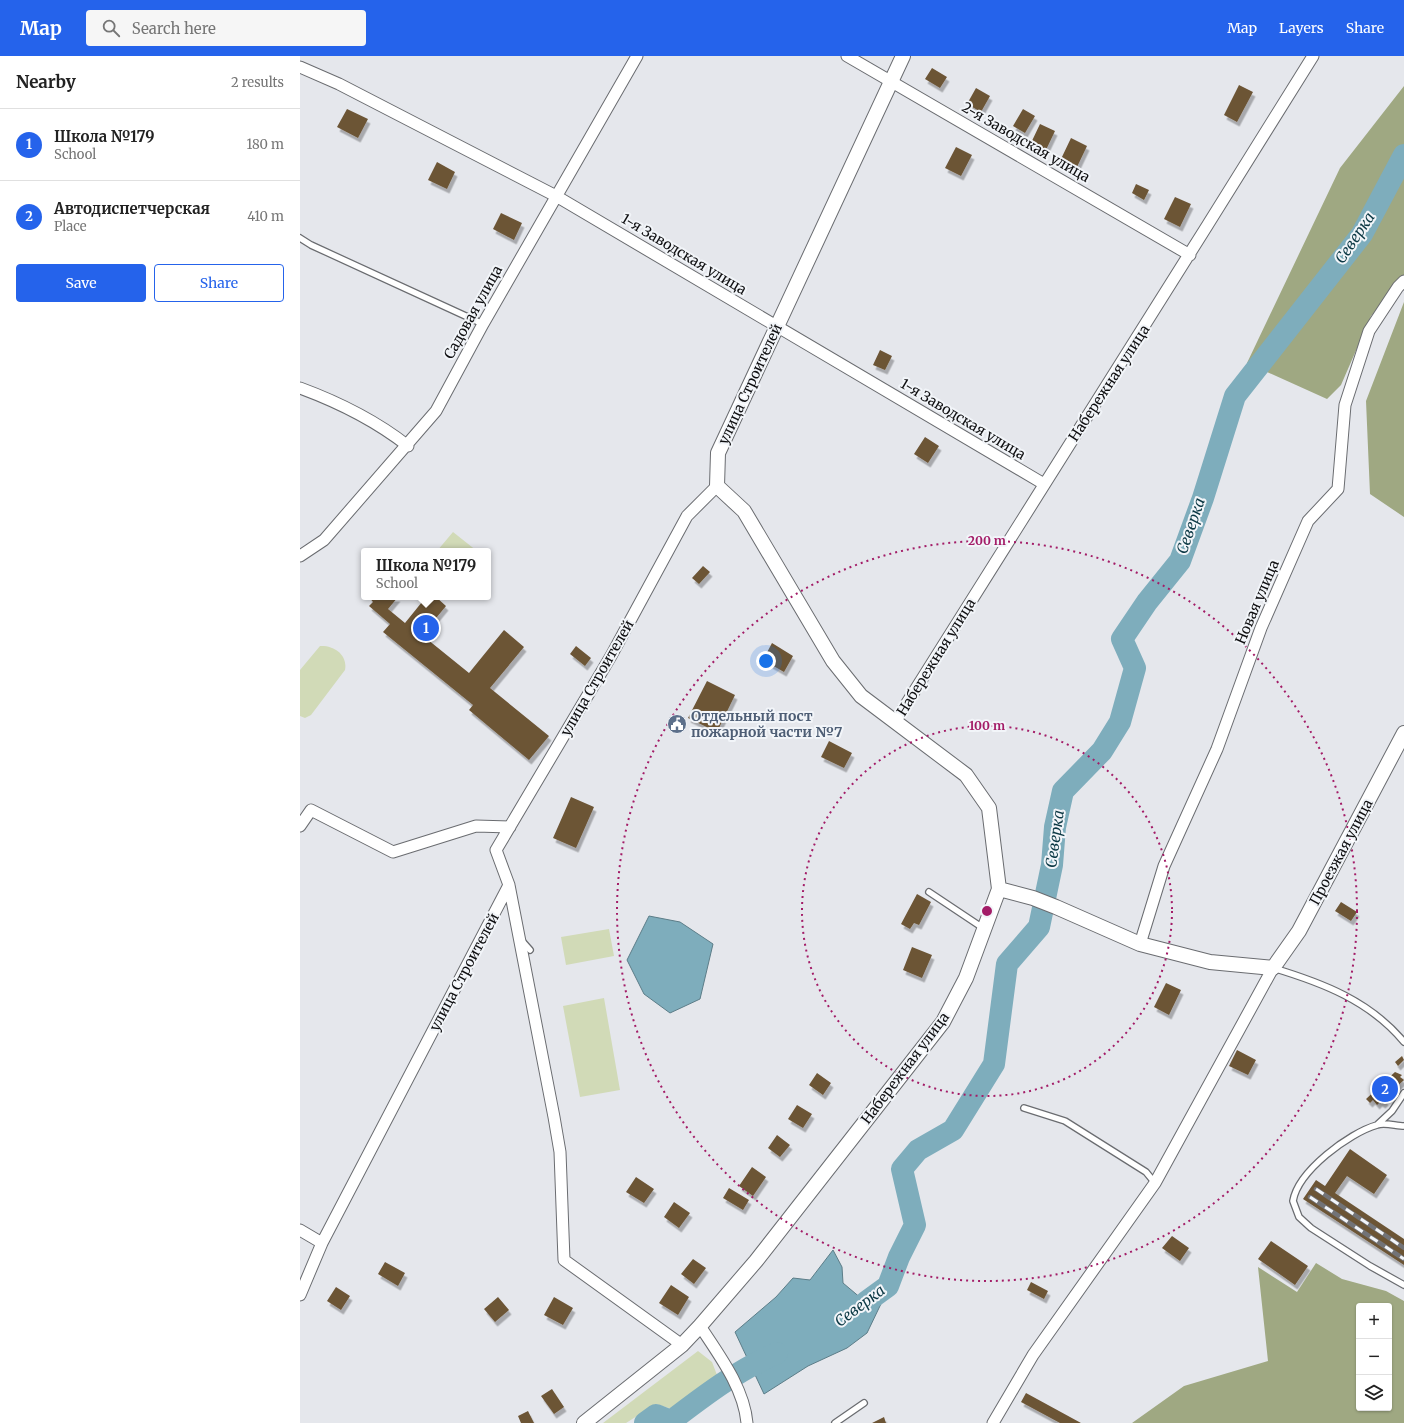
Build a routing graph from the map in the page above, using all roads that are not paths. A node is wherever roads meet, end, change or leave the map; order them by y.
1 (637, 56) edge
2 (847, 56) edge
3 (903, 56) edge
4 (1313, 56) edge
5 (300, 67) edge
6 (890, 81) junction
7 (556, 196) junction
8 (300, 238) edge
9 (1190, 254) junction
10 (1404, 281) edge
11 (483, 324) junction
12 (777, 325) junction
13 (300, 388) edge
14 (408, 446) junction
15 (1044, 484) junction
16 (717, 486) junction
17 (300, 556) edge
18 (895, 722) junction
19 (1404, 733) edge
20 (300, 826) edge
21 (510, 827) junction
22 (509, 885) junction
23 (999, 889) junction
24 (929, 892) dead end
25 (984, 929) junction
26 (519, 938) junction
27 (1140, 944) junction
28 (530, 950) dead end
29 (1273, 968) junction
30 (1404, 1042) edge
31 (1404, 1093) edge
32 (1024, 1108) dead end
33 (1378, 1124) junction
34 (1404, 1126) edge
35 (1156, 1183) junction
36 (300, 1230) edge
37 (322, 1243) junction
38 (1404, 1285) edge
39 (300, 1295) edge
40 (700, 1326) junction
41 (682, 1345) junction
42 (864, 1403) dead end
43 (584, 1423) edge
44 (747, 1423) edge
45 (835, 1423) edge
46 (993, 1423) edge

1 - 7 street, Садовая улица
2 - 6 street, 2-я Заводская улица
3 - 6 street, улица Строителей
4 - 9 street, Набережная улица
5 - 7 street, 1-я Заводская улица
6 - 9 street, 2-я Заводская улица
6 - 12 street, улица Строителей
7 - 11 street, Садовая улица
7 - 12 street, 1-я Заводская улица
8 - 11 lane
9 - 15 street, Набережная улица
10 - 27 street, Новая улица
11 - 14 street, Садовая улица
12 - 15 street, 1-я Заводская улица
12 - 16 street, улица Строителей
13 - 14 street
14 - 17 street, Садовая улица
15 - 18 street, Набережная улица
16 - 18 street
16 - 21 street, улица Строителей
18 - 23 street, Набережная улица
19 - 29 street, Проезжая улица
20 - 21 street
21 - 22 street, улица Строителей
22 - 26 street
22 - 37 street, улица Строителей
23 - 25 street, Набережная улица
23 - 27 street
24 - 25 lane
25 - 40 street, Набережная улица
26 - 28 lane
26 - 41 street
27 - 29 street
29 - 30 lane
29 - 35 street
31 - 33 lane
32 - 35 lane
33 - 34 lane
33 - 38 lane
35 - 46 street
36 - 37 street
37 - 39 street, улица Строителей
40 - 41 street, Набережная улица
40 - 44 street
41 - 43 street, Набережная улица
42 - 45 lane

